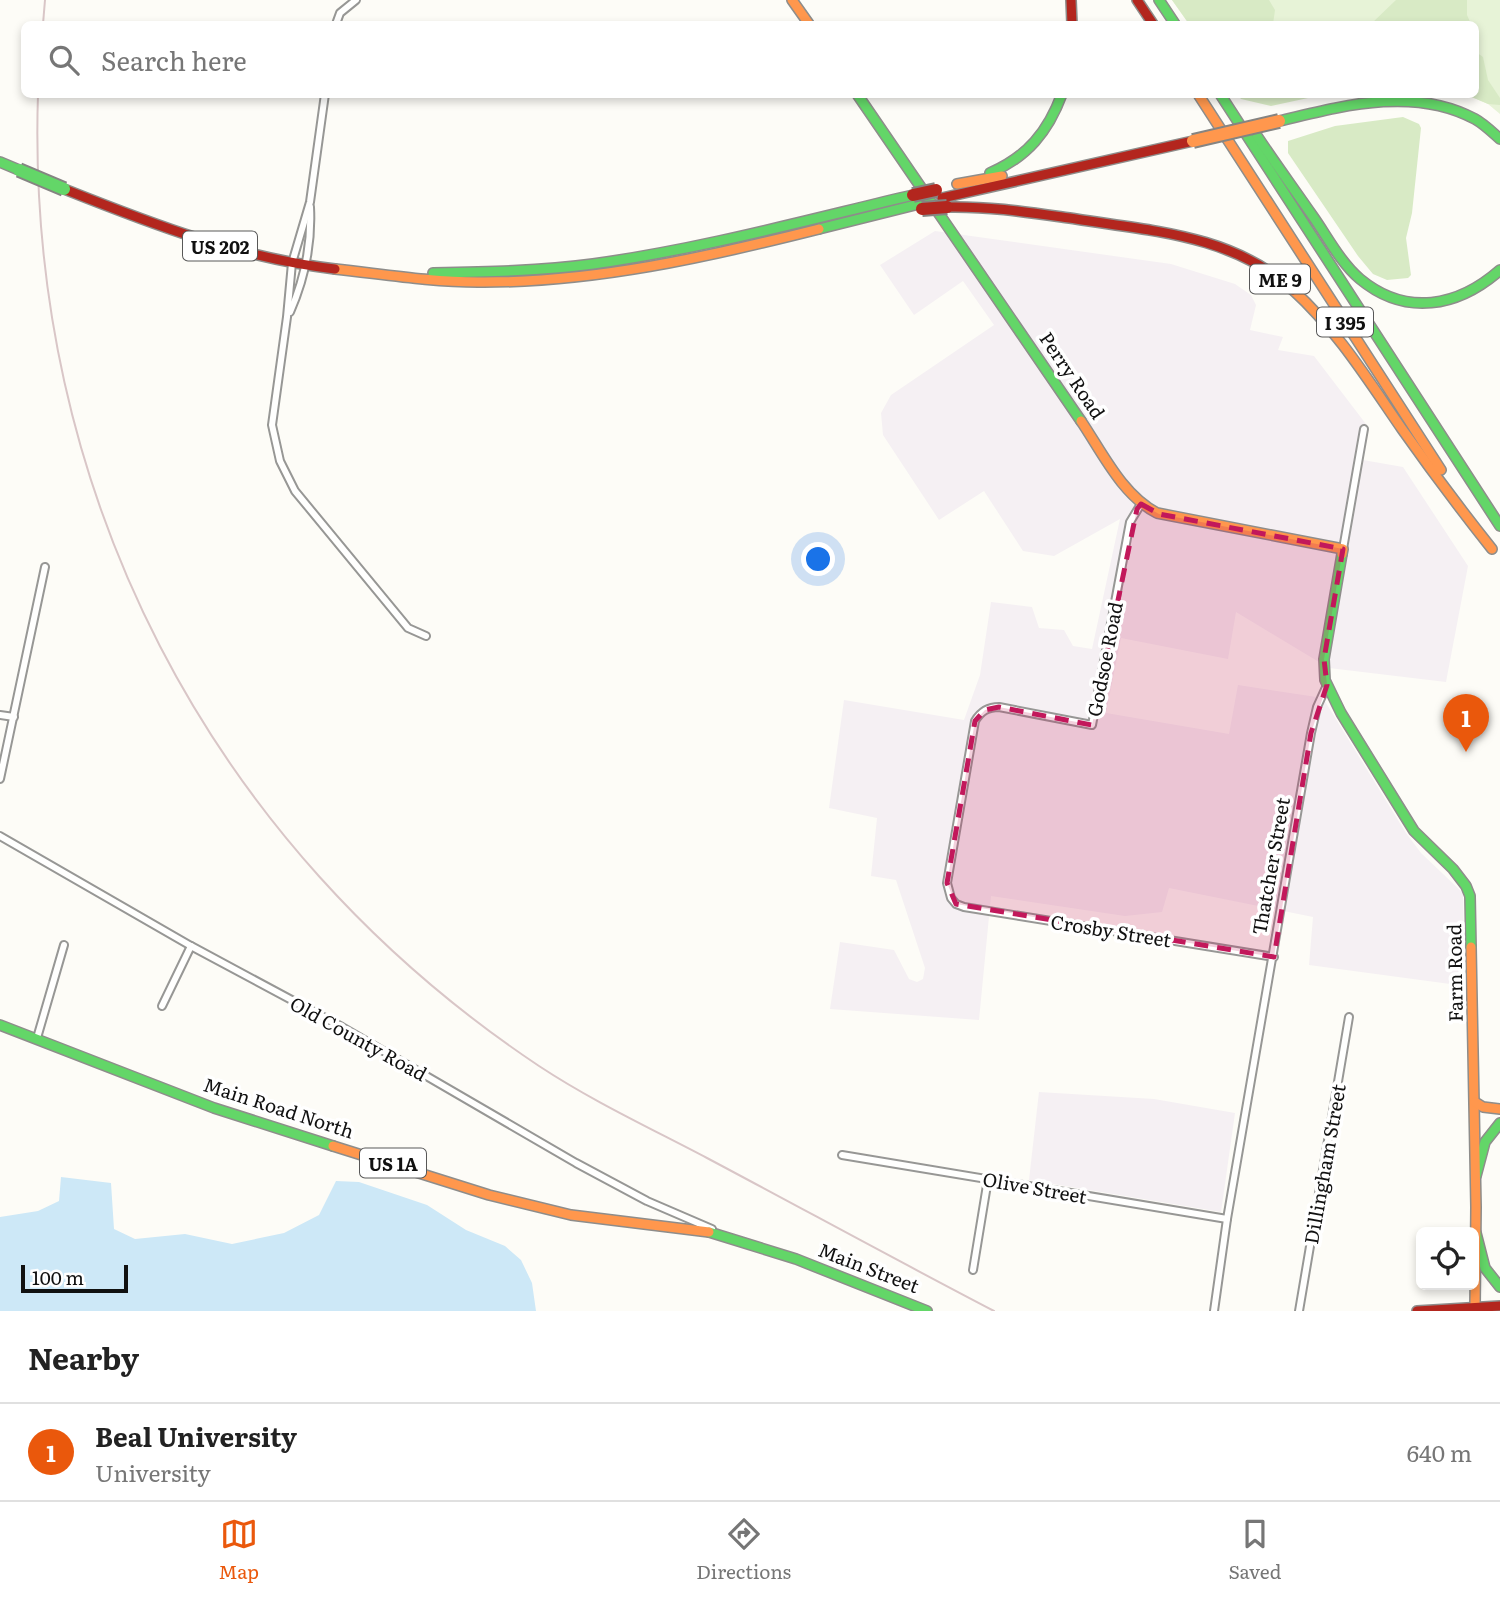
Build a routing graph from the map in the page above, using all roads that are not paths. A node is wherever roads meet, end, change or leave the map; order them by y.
1 (356, 0) edge
2 (792, 0) edge
3 (1071, 0) edge
4 (1137, 0) edge
5 (1159, 0) edge
6 (337, 21) edge
7 (807, 21) edge
8 (1072, 21) edge
9 (1151, 21) edge
10 (1173, 21) edge
11 (324, 98) edge
12 (860, 98) edge
13 (1060, 98) edge
14 (1201, 98) edge
15 (1223, 98) edge
16 (1230, 98) edge
17 (1354, 98) edge
18 (1439, 98) edge
19 (1276, 118) junction
20 (1500, 128) edge
21 (1191, 137) junction
22 (1500, 139) edge
23 (0, 162) edge
24 (957, 184) junction
25 (942, 198) junction
26 (310, 202) junction
27 (918, 202) junction
28 (880, 214) joint
29 (292, 263) junction
30 (306, 265) junction
31 (1500, 270) edge
32 (383, 274) junction
33 (287, 317) junction
34 (1364, 429) dead end
35 (1141, 505) junction
36 (1500, 526) edge
37 (1492, 549) junction
38 (1343, 550) junction
39 (1500, 562) edge
40 (45, 567) dead end
41 (426, 636) dead end
42 (1327, 685) junction
43 (0, 715) edge
44 (14, 717) junction
45 (0, 779) edge
46 (0, 836) edge
47 (951, 898) joint
48 (64, 945) dead end
49 (191, 946) junction
50 (1274, 957) junction
51 (162, 1006) dead end
52 (1349, 1017) dead end
53 (0, 1025) edge
54 (37, 1038) junction
55 (1475, 1102) junction
56 (1500, 1102) edge
57 (1500, 1109) edge
58 (1500, 1123) edge
59 (842, 1155) dead end
60 (1476, 1176) junction
61 (988, 1179) junction
62 (1227, 1219) junction
63 (1476, 1227) edge
64 (721, 1234) junction
65 (1479, 1245) edge
66 (796, 1259) joint
67 (973, 1270) dead end
68 (1500, 1287) edge
69 (1475, 1290) edge
70 (1500, 1306) edge
71 (1475, 1307) junction
72 (928, 1311) edge
73 (1214, 1311) edge
74 (1299, 1311) edge
75 (1417, 1311) edge

1 - 6 street
2 - 7 main road
3 - 8 main road
4 - 9 main road
5 - 10 main road
11 - 26 street
12 - 35 main road, Perry Road
13 - 24 main road
14 - 37 main road, I 395
15 - 36 main road, I 395
16 - 31 main road
17 - 19 main road
18 - 20 main road
19 - 21 main road, bridge
19 - 22 main road
21 - 24 main road
21 - 25 main road
23 - 29 main road, US 202, bridge
24 - 25 main road, US 202
25 - 27 main road, US 202, bridge
25 - 27 main road, ME 9, bridge
25 - 37 main road, ME 9
26 - 29 street
26 - 30 street
27 - 28 main road, ME 9
27 - 32 main road, US 202
28 - 32 main road, US 202
29 - 30 main road, US 202
29 - 33 street
30 - 32 main road, US 202
30 - 33 street
33 - 41 street
34 - 38 street, Thatcher Street
35 - 38 main road
35 - 47 street, Godsoe Road
37 - 39 main road, I 395
38 - 42 main road, Thatcher Street
40 - 44 street
42 - 50 street, Thatcher Street
42 - 55 main road, Farm Road
43 - 44 street
44 - 45 street
46 - 49 street, Old County Road
47 - 50 street, Crosby Street
48 - 54 street
49 - 51 street
49 - 64 street, Old County Road
50 - 62 street, Thatcher Street
52 - 74 street, Dillingham Street
53 - 54 main road, Main Road North / US 1A
54 - 64 main road, Main Road North / US 1A
55 - 56 main road
55 - 57 main road
55 - 60 main road, Farm Road
58 - 60 main road
59 - 61 street, Olive Street
60 - 63 main road, Farm Road
61 - 62 street, Olive Street
61 - 67 street
62 - 73 street, Thatcher Street
64 - 66 main road, Main Road North / US 1A
65 - 68 main road
66 - 72 main road, Main Street / US 1A
69 - 71 main road, Farm Road
70 - 71 main road
71 - 75 main road

